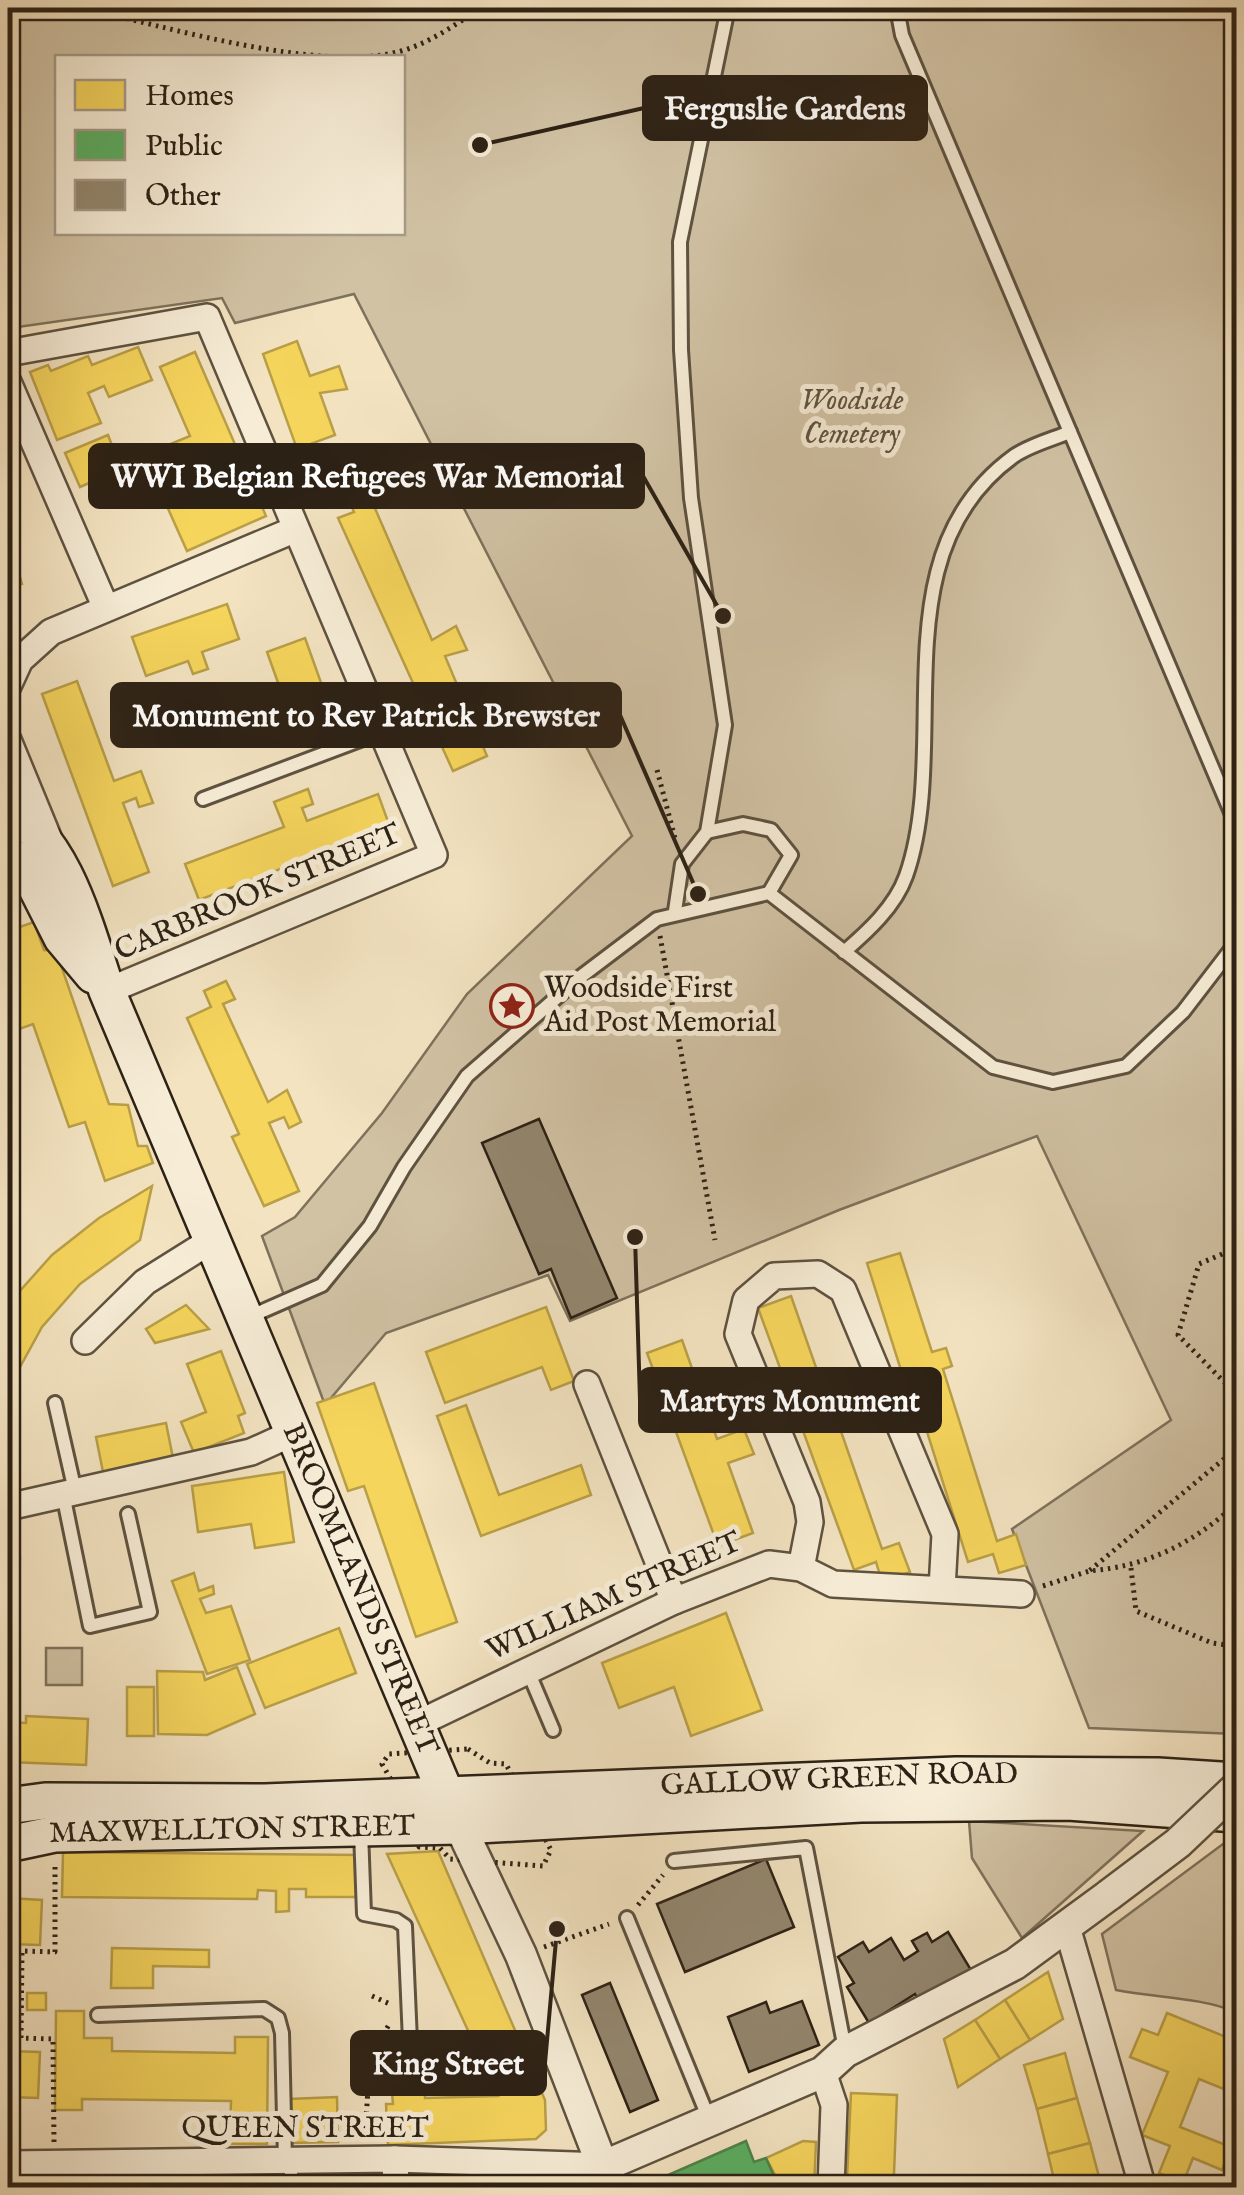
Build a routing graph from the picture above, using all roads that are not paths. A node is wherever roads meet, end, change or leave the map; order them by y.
1 (728, 8) edge
2 (896, 8) edge
3 (8, 353) edge
4 (8, 382) edge
5 (1070, 432) junction
6 (296, 529) junction
7 (106, 608) junction
8 (10, 680) edge
9 (384, 731) junction
10 (8, 740) edge
11 (203, 799) dead end
12 (8, 812) edge
13 (1236, 824) edge
14 (707, 832) junction
15 (8, 854) edge
16 (57, 860) junction
17 (769, 893) junction
18 (675, 911) junction
19 (1236, 943) edge
20 (844, 952) junction
21 (106, 991) junction
22 (212, 1240) junction
23 (246, 1318) junction
24 (85, 1341) dead end
25 (587, 1384) dead end
26 (55, 1403) dead end
27 (292, 1433) junction
28 (69, 1493) junction
29 (8, 1507) edge
30 (128, 1514) dead end
31 (801, 1568) junction
32 (942, 1589) junction
33 (1021, 1594) road end
34 (674, 1601) junction
35 (527, 1668) junction
36 (417, 1724) junction
37 (553, 1730) dead end
38 (1236, 1785) edge
39 (445, 1793) junction
40 (8, 1806) edge
41 (1236, 1814) edge
42 (460, 1826) junction
43 (361, 1828) junction
44 (8, 1844) edge
45 (674, 1861) road end
46 (627, 1918) road end
47 (1067, 1927) junction
48 (98, 2015) dead end
49 (410, 2041) dead end
50 (834, 2062) junction
51 (710, 2122) junction
52 (395, 2159) junction
53 (288, 2160) junction
54 (8, 2164) edge
55 (607, 2177) edge
56 (291, 2188) edge
57 (396, 2188) edge
58 (831, 2188) edge
59 (1143, 2188) edge

1 - 14 lane
2 - 5 lane
3 - 6 street
4 - 7 street
5 - 13 lane
5 - 20 lane
6 - 7 street
6 - 9 street
7 - 8 street
9 - 11 lane
9 - 21 street, CARBROOK STREET
10 - 16 street, BROOMLANDS STREET
12 - 16 main road, BROOMLANDS STREET
14 - 17 lane
14 - 18 lane
15 - 21 main road, BROOMLANDS STREET
16 - 21 main road, BROOMLANDS STREET
17 - 18 lane
17 - 20 lane
18 - 23 lane
19 - 20 lane
21 - 22 main road, BROOMLANDS STREET
22 - 23 main road, BROOMLANDS STREET
22 - 24 street
23 - 27 main road, BROOMLANDS STREET
25 - 34 street
26 - 28 lane
27 - 28 street
27 - 36 main road, BROOMLANDS STREET
28 - 29 street
28 - 30 lane
31 - 32 street, WILLIAM STREET
31 - 32 street
31 - 34 street, WILLIAM STREET
32 - 33 street, WILLIAM STREET
34 - 35 street, WILLIAM STREET
35 - 36 street, WILLIAM STREET
35 - 37 lane
36 - 39 main road, BROOMLANDS STREET
38 - 39 main road, GALLOW GREEN ROAD
38 - 47 street, bridge
39 - 40 main road, MAXWELLTON STREET
39 - 42 main road, BROOMLANDS STREET
41 - 42 main road, GALLOW GREEN ROAD
42 - 43 main road, MAXWELLTON STREET
42 - 55 street, BROOMLANDS STREET
43 - 44 main road, MAXWELLTON STREET
43 - 49 lane
45 - 50 lane
46 - 51 lane
47 - 50 street
47 - 59 street
48 - 53 lane
50 - 51 street
50 - 58 street
51 - 55 street
52 - 53 street, QUEEN STREET
52 - 55 street, QUEEN STREET
52 - 57 street
53 - 54 street, QUEEN STREET
53 - 56 lane

